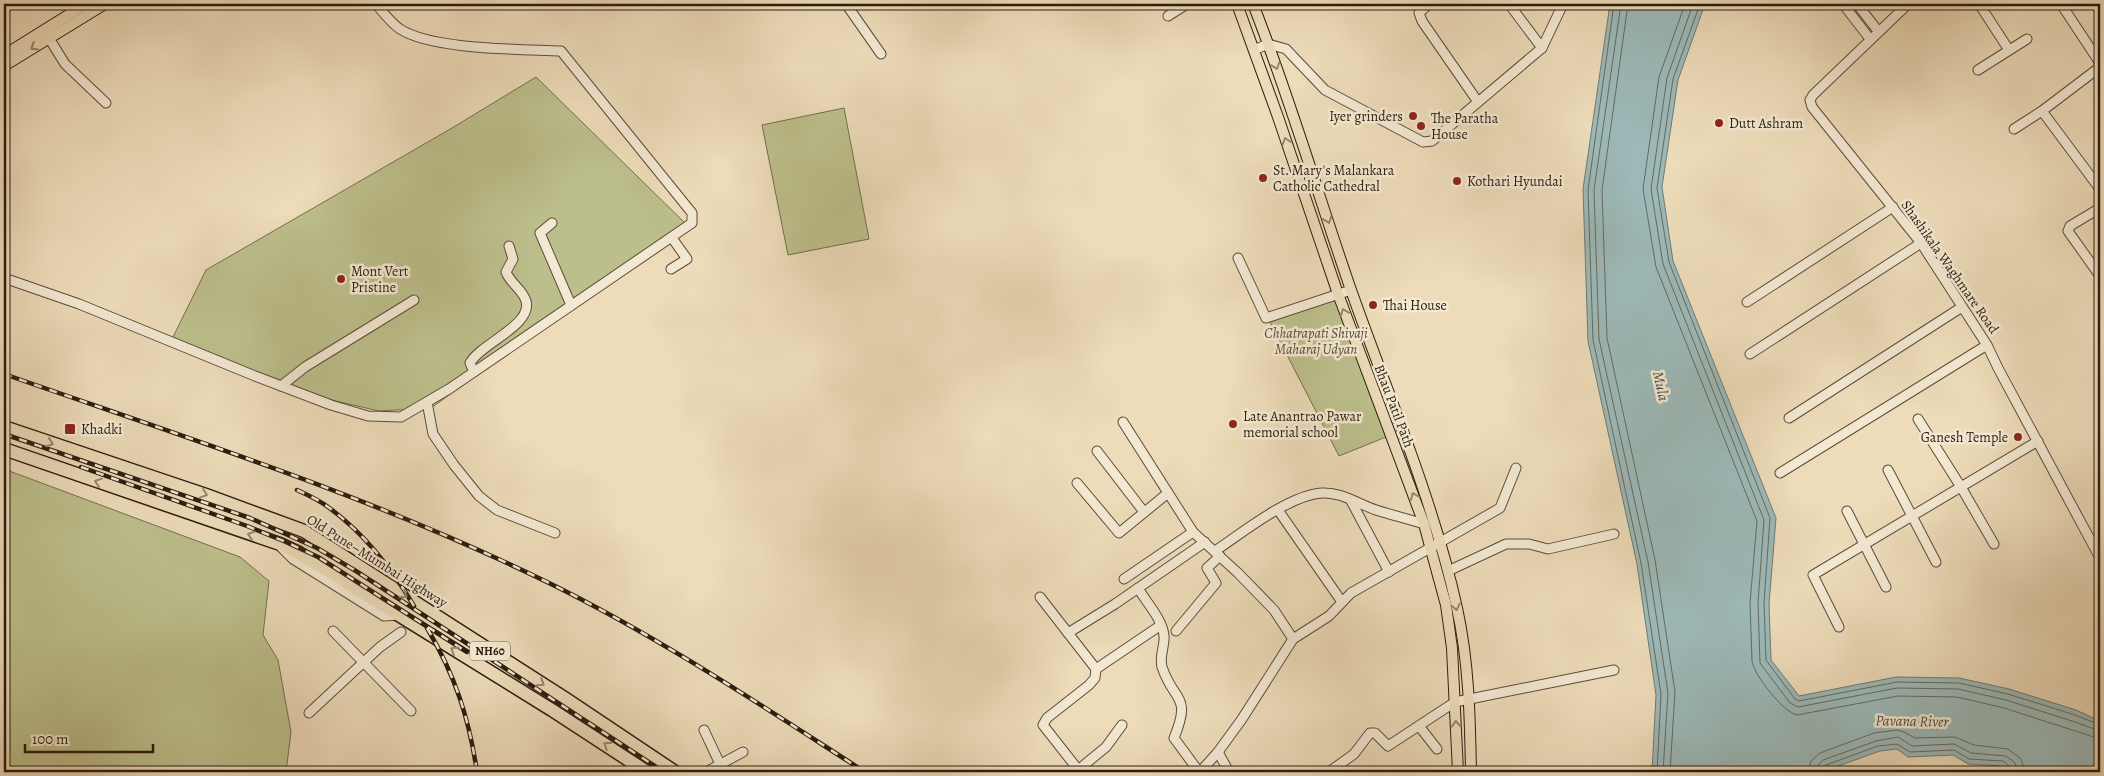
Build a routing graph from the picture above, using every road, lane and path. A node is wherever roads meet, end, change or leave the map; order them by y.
1 (86, 4) edge
2 (106, 4) edge
3 (376, 4) edge
4 (846, 4) edge
5 (1187, 4) edge
6 (1237, 4) edge
7 (1253, 4) edge
8 (1429, 4) edge
9 (1509, 4) edge
10 (1563, 4) edge
11 (1843, 4) edge
12 (1857, 4) edge
13 (1908, 4) edge
14 (1979, 4) edge
15 (2061, 4) edge
16 (1168, 16) dead end
17 (1878, 31) junction
18 (49, 38) junction
19 (1870, 39) junction
20 (2027, 39) dead end
21 (1268, 44) junction
22 (1542, 48) junction
23 (1254, 50) junction
24 (2009, 50) junction
25 (881, 54) dead end
26 (4, 55) edge
27 (2100, 63) edge
28 (4, 66) edge
29 (2100, 67) edge
30 (1978, 70) dead end
31 (1478, 102) junction
32 (106, 103) dead end
33 (2042, 111) junction
34 (2014, 129) dead end
35 (2100, 189) edge
36 (1893, 208) junction
37 (2100, 208) edge
38 (552, 223) dead end
39 (672, 238) junction
40 (1921, 243) junction
41 (509, 246) dead end
42 (1238, 258) dead end
43 (671, 269) dead end
44 (2100, 276) edge
45 (4, 278) edge
46 (1351, 290) junction
47 (1338, 294) junction
48 (414, 300) dead end
49 (1746, 302) dead end
50 (572, 305) junction
51 (1962, 307) junction
52 (1987, 345) junction
53 (1750, 354) dead end
54 (474, 372) junction
55 (281, 386) junction
56 (427, 402) junction
57 (1789, 418) dead end
58 (1918, 419) dead end
59 (1123, 422) dead end
60 (4, 429) edge
61 (2038, 441) junction
62 (4, 449) edge
63 (1098, 451) dead end
64 (1516, 468) dead end
65 (1888, 470) dead end
66 (1780, 473) dead end
67 (1077, 483) dead end
68 (1961, 487) junction
69 (1168, 493) junction
70 (1350, 499) junction
71 (1278, 510) junction
72 (1846, 510) dead end
73 (1144, 512) junction
74 (1912, 516) junction
75 (1424, 524) junction
76 (1193, 532) junction
77 (555, 533) dead end
78 (1614, 534) dead end
79 (1204, 542) junction
80 (1441, 542) junction
81 (1994, 544) dead end
82 (1864, 545) junction
83 (1430, 548) junction
84 (1217, 554) junction
85 (2100, 558) edge
86 (1936, 562) dead end
87 (1448, 571) junction
88 (1389, 572) junction
89 (1124, 579) dead end
90 (1886, 587) dead end
91 (1138, 588) junction
92 (1040, 597) dead end
93 (1342, 602) junction
94 (443, 620) junction
95 (1161, 625) junction
96 (1839, 627) dead end
97 (333, 631) dead end
98 (1176, 631) dead end
99 (401, 632) dead end
100 (1068, 633) junction
101 (432, 636) junction
102 (1293, 639) junction
103 (364, 662) junction
104 (1096, 669) junction
105 (1614, 670) dead end
106 (1470, 699) junction
107 (1455, 702) junction
108 (412, 711) dead end
109 (309, 713) dead end
110 (1122, 726) dead end
111 (1419, 726) junction
112 (704, 730) dead end
113 (1437, 749) dead end
114 (743, 752) dead end
115 (1218, 752) junction
116 (720, 764) junction
117 (1079, 771) edge
118 (647, 772) edge
119 (675, 772) edge
120 (706, 772) edge
121 (1199, 772) edge
122 (1230, 772) edge
123 (1329, 772) edge
124 (1458, 772) edge
125 (1470, 772) edge

1 - 26 main road
2 - 18 main road
3 - 39 street
4 - 25 street
5 - 16 street
6 - 23 main road, Bhau Patil Path
7 - 21 main road, Bhau Patil Path
8 - 31 street
9 - 22 street
10 - 22 street
11 - 19 street
12 - 17 street
13 - 17 street, Shashikala Waghmare Road
14 - 24 street
15 - 27 street
17 - 19 street, Shashikala Waghmare Road
18 -> 28 main road
18 - 32 street
19 - 36 street, Shashikala Waghmare Road
20 - 24 street
21 - 23 street
21 - 31 street
21 -> 46 main road, Bhau Patil Path
22 - 31 street
47 -> 23 main road, Bhau Patil Path
24 - 30 street
29 - 33 street
33 - 34 street
33 - 35 street
36 - 40 street, Shashikala Waghmare Road
36 - 49 street
37 - 44 street
38 - 50 street
39 - 43 street
39 - 50 street
40 - 51 street, Shashikala Waghmare Road
40 - 53 street
41 - 54 street
42 - 47 street
45 - 55 street
46 - 47 street
46 - 80 main road, Bhau Patil Path
75 -> 47 main road, Bhau Patil Path
48 - 55 street
50 - 54 street
51 - 52 street, Shashikala Waghmare Road
51 - 57 street
52 - 61 street, Shashikala Waghmare Road
52 - 66 street
54 - 56 street
55 - 56 street
56 - 77 street
58 - 68 street
59 - 69 street
60 -> 94 highway, Old Pune–Mumbai Highway / NH60
61 - 68 street
61 - 85 street, Shashikala Waghmare Road
101 -> 62 highway, NH60
63 - 73 street
64 - 80 street
65 - 74 street
67 - 73 street
68 - 74 street
68 - 81 street
69 - 73 street
69 - 76 street
70 - 71 street
70 - 75 street
70 - 88 street
71 - 84 street
71 - 93 street
72 - 82 street
74 - 82 street
74 - 86 street
75 - 83 main road, Bhau Patil Path
76 - 79 street
76 - 89 street
78 - 87 street
79 - 84 street
79 - 91 street
80 - 83 street
80 - 87 main road, Bhau Patil Path
82 - 90 street
82 - 96 street
83 - 88 street
83 - 107 main road, Bhau Patil Path
84 - 98 street
84 - 102 street
87 -> 106 main road, Bhau Patil Path
88 - 93 street
91 - 95 street
91 - 100 street
92 - 100 street
93 - 102 street
94 - 101 highway
94 -> 119 highway, Old Pune–Mumbai Highway / NH60
95 - 104 street
95 - 121 street
97 - 103 street
99 - 103 street
100 - 104 street
118 -> 101 highway, NH60
102 - 115 street
103 - 108 street
103 - 109 street
104 - 117 street
105 - 106 street
106 - 107 street
106 - 125 main road, Bhau Patil Path
107 - 111 street
124 -> 107 main road, Bhau Patil Path
110 - 117 street
111 - 113 street
111 - 123 street
112 - 116 street
114 - 116 street
115 - 121 street
115 - 122 street
116 - 120 street

